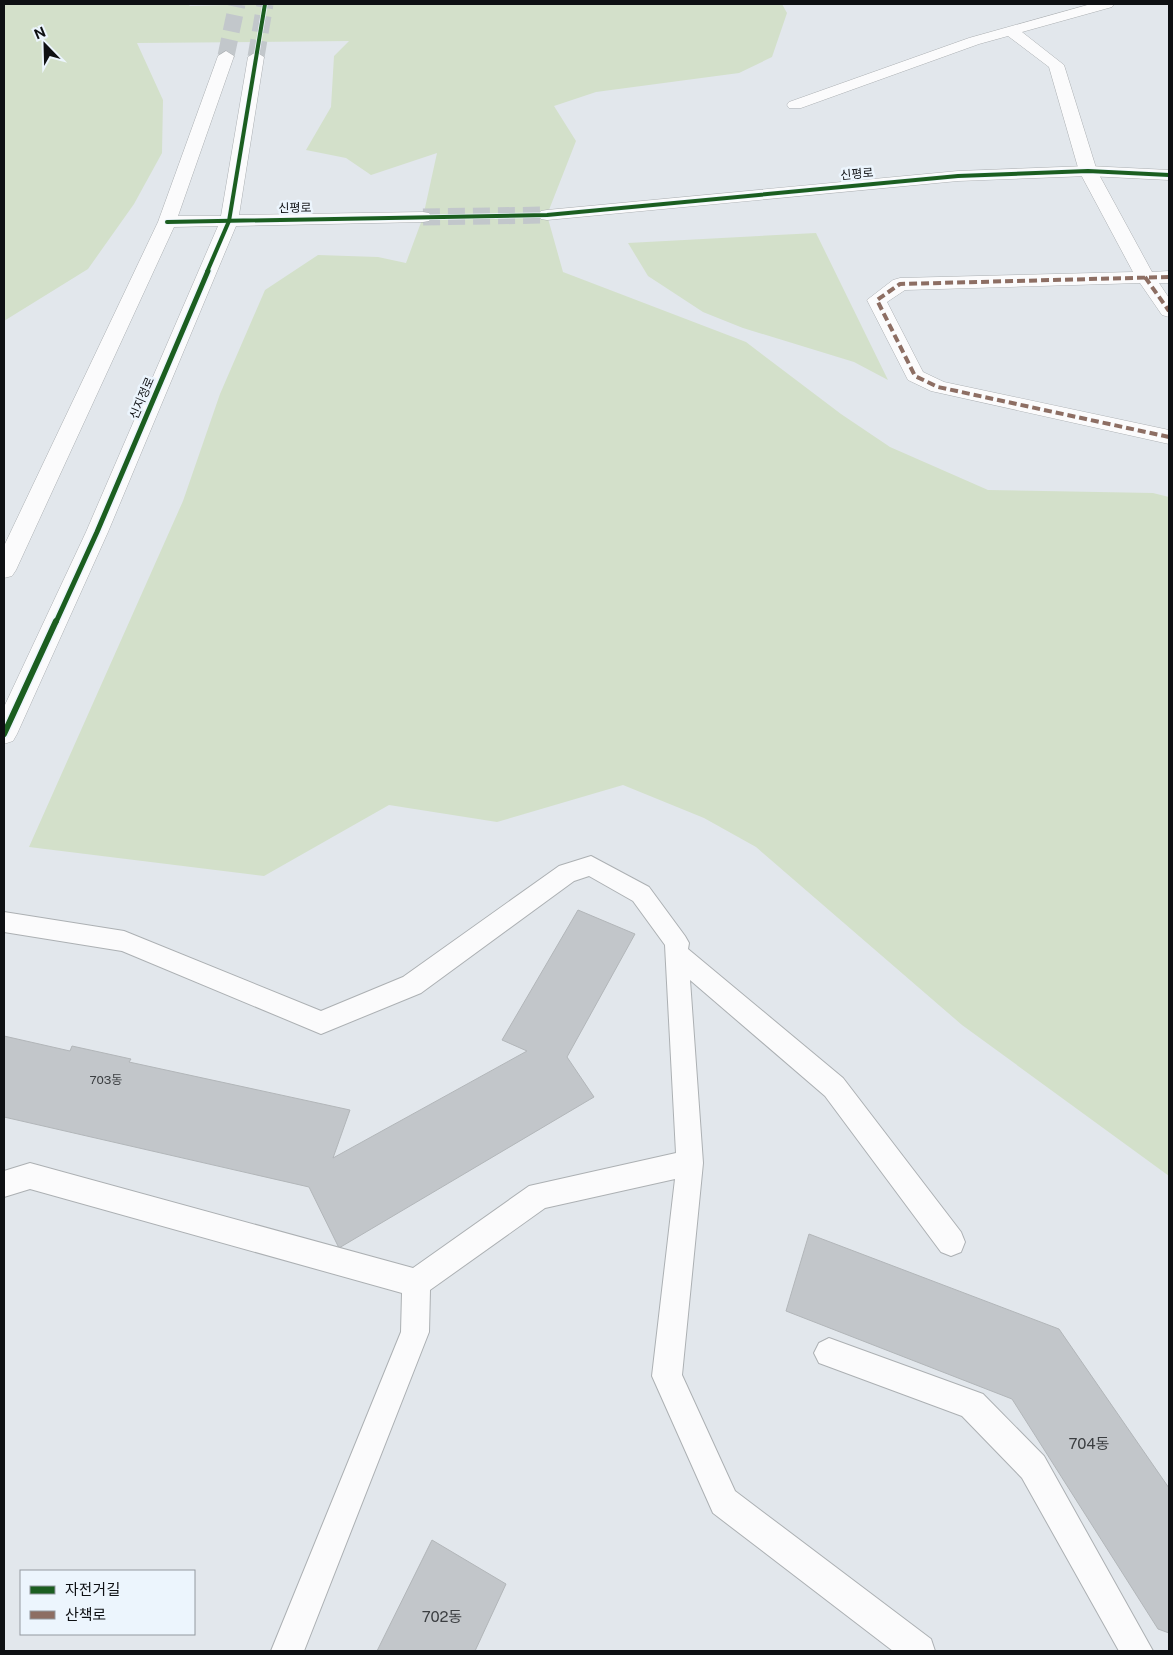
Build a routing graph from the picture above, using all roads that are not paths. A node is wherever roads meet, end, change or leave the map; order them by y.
1 (1106, 4) edge
2 (1008, 30) junction
3 (226, 56) tunnel mouth
4 (256, 57) tunnel mouth
5 (795, 105) dead end
6 (1088, 171) junction
7 (1169, 175) edge
8 (547, 215) tunnel mouth
9 (424, 217) tunnel mouth
10 (229, 220) junction
11 (168, 222) junction
12 (1145, 277) junction
13 (1169, 278) edge
14 (1169, 311) edge
15 (1169, 437) edge
16 (4, 570) edge
17 (4, 734) edge
18 (4, 922) edge
19 (676, 953) junction
20 (690, 1163) junction
21 (4, 1184) edge
22 (951, 1242) dead end
23 (416, 1283) junction
24 (829, 1353) dead end
25 (288, 1651) edge
26 (919, 1651) edge
27 (1137, 1651) edge

1 - 2 street
2 - 5 street
2 - 6 street
3 - 11 street
4 - 10 street, 신지정로
6 - 7 street, 신평로
6 - 8 street, 신평로
6 - 12 street
9 - 10 street, 신평로
10 - 11 street, 신평로
10 - 17 street, 신지정로
11 - 16 street
12 - 13 street
12 - 14 street
12 - 15 street
18 - 19 lane
19 - 20 lane
19 - 22 lane
20 - 23 lane
20 - 26 lane
21 - 23 lane
23 - 25 lane
24 - 27 lane

